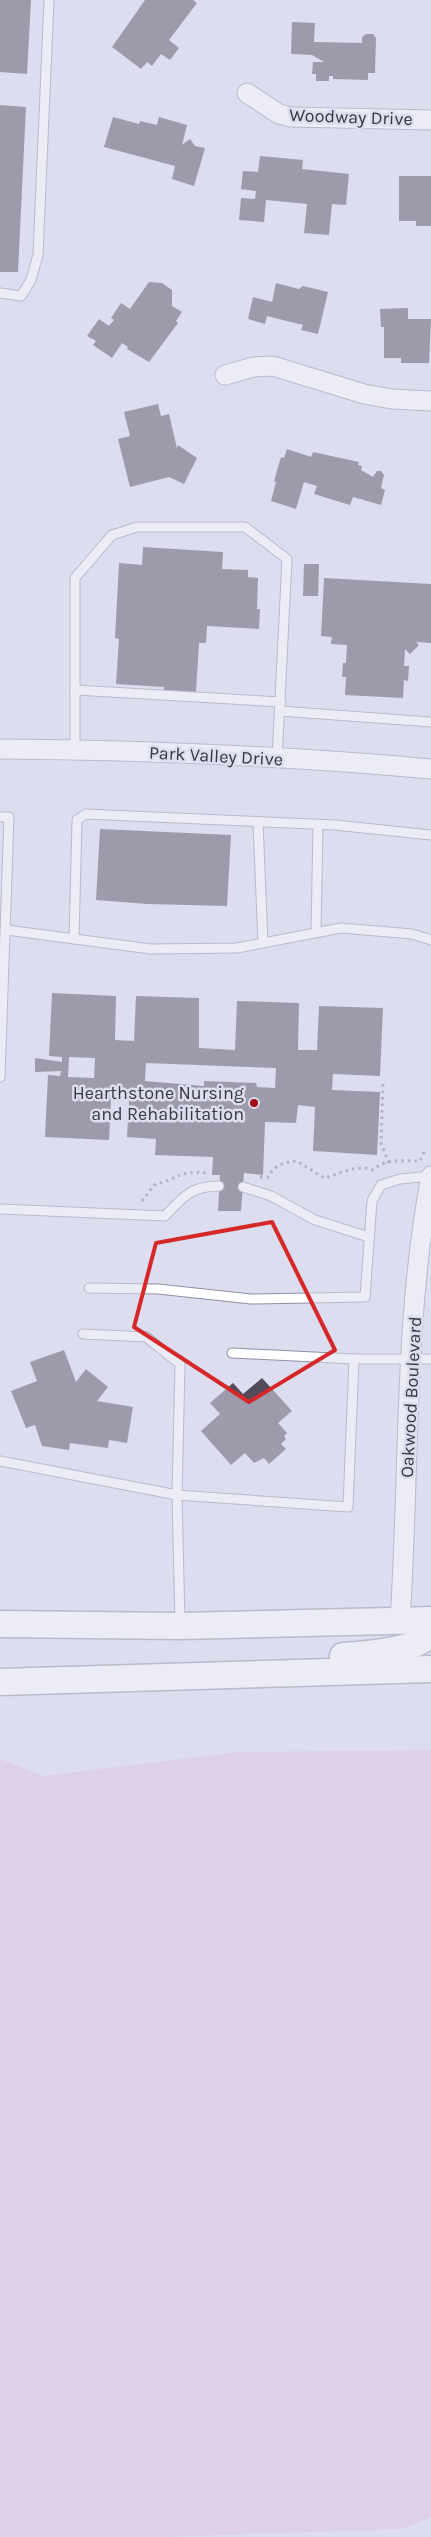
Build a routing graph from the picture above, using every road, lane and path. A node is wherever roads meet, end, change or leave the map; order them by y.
1 (48, 0) edge
2 (247, 93) dead end
3 (431, 120) edge
4 (0, 293) edge
5 (225, 375) dead end
6 (431, 402) edge
7 (75, 690) junction
8 (280, 706) junction
9 (431, 722) edge
10 (0, 749) edge
11 (74, 750) junction
12 (278, 759) junction
13 (431, 770) edge
14 (0, 817) edge
15 (258, 822) junction
16 (318, 824) junction
17 (431, 835) edge
18 (4, 895) edge
19 (6, 930) junction
20 (316, 933) junction
21 (74, 939) junction
22 (431, 940) edge
23 (263, 943) junction
24 (2, 981) edge
25 (1, 1039) edge
26 (0, 1077) edge
27 (382, 1084) dead end
28 (425, 1150) dead end
29 (388, 1163) junction
30 (212, 1173) dead end
31 (431, 1176) edge
32 (251, 1177) dead end
33 (219, 1186) dead end
34 (243, 1187) dead end
35 (137, 1204) dead end
36 (0, 1209) edge
37 (369, 1237) junction
38 (90, 1288) dead end
39 (83, 1334) dead end
40 (232, 1353) dead end
41 (412, 1358) junction
42 (431, 1359) edge
43 (354, 1360) junction
44 (0, 1461) edge
45 (177, 1495) junction
46 (400, 1620) junction
47 (431, 1620) edge
48 (0, 1624) edge
49 (180, 1626) junction
50 (431, 1628) edge
51 (431, 1669) edge
52 (0, 1682) edge
53 (44, 1682) junction

1 - 4 lane
2 - 3 street, Woodway Drive
5 - 6 street
7 - 8 lane
7 - 8 lane
7 - 11 lane
8 - 9 lane
8 - 12 lane
10 - 11 street, Park Valley Drive
11 - 12 street, Park Valley Drive
12 - 13 street, Park Valley Drive
14 - 18 lane
15 - 16 lane
15 - 21 lane
15 - 23 lane
16 - 17 lane
16 - 20 lane
18 - 19 lane
19 - 21 lane
19 - 24 lane
20 - 22 lane
20 - 23 lane
21 - 23 lane
24 - 25 lane
25 - 26 lane
27 - 29 path
28 - 29 path
29 - 32 path
30 - 35 path
31 - 37 lane
31 - 41 street, Oakwood Boulevard
33 - 36 lane
34 - 37 lane
37 - 38 lane
39 - 45 lane
40 - 43 lane
41 - 42 lane
41 - 43 lane
41 - 46 street, Oakwood Boulevard
43 - 45 lane
44 - 45 lane
45 - 49 lane
46 - 47 main road
46 - 49 main road
48 - 49 main road
50 - 53 main road
51 - 53 main road
52 - 53 main road

